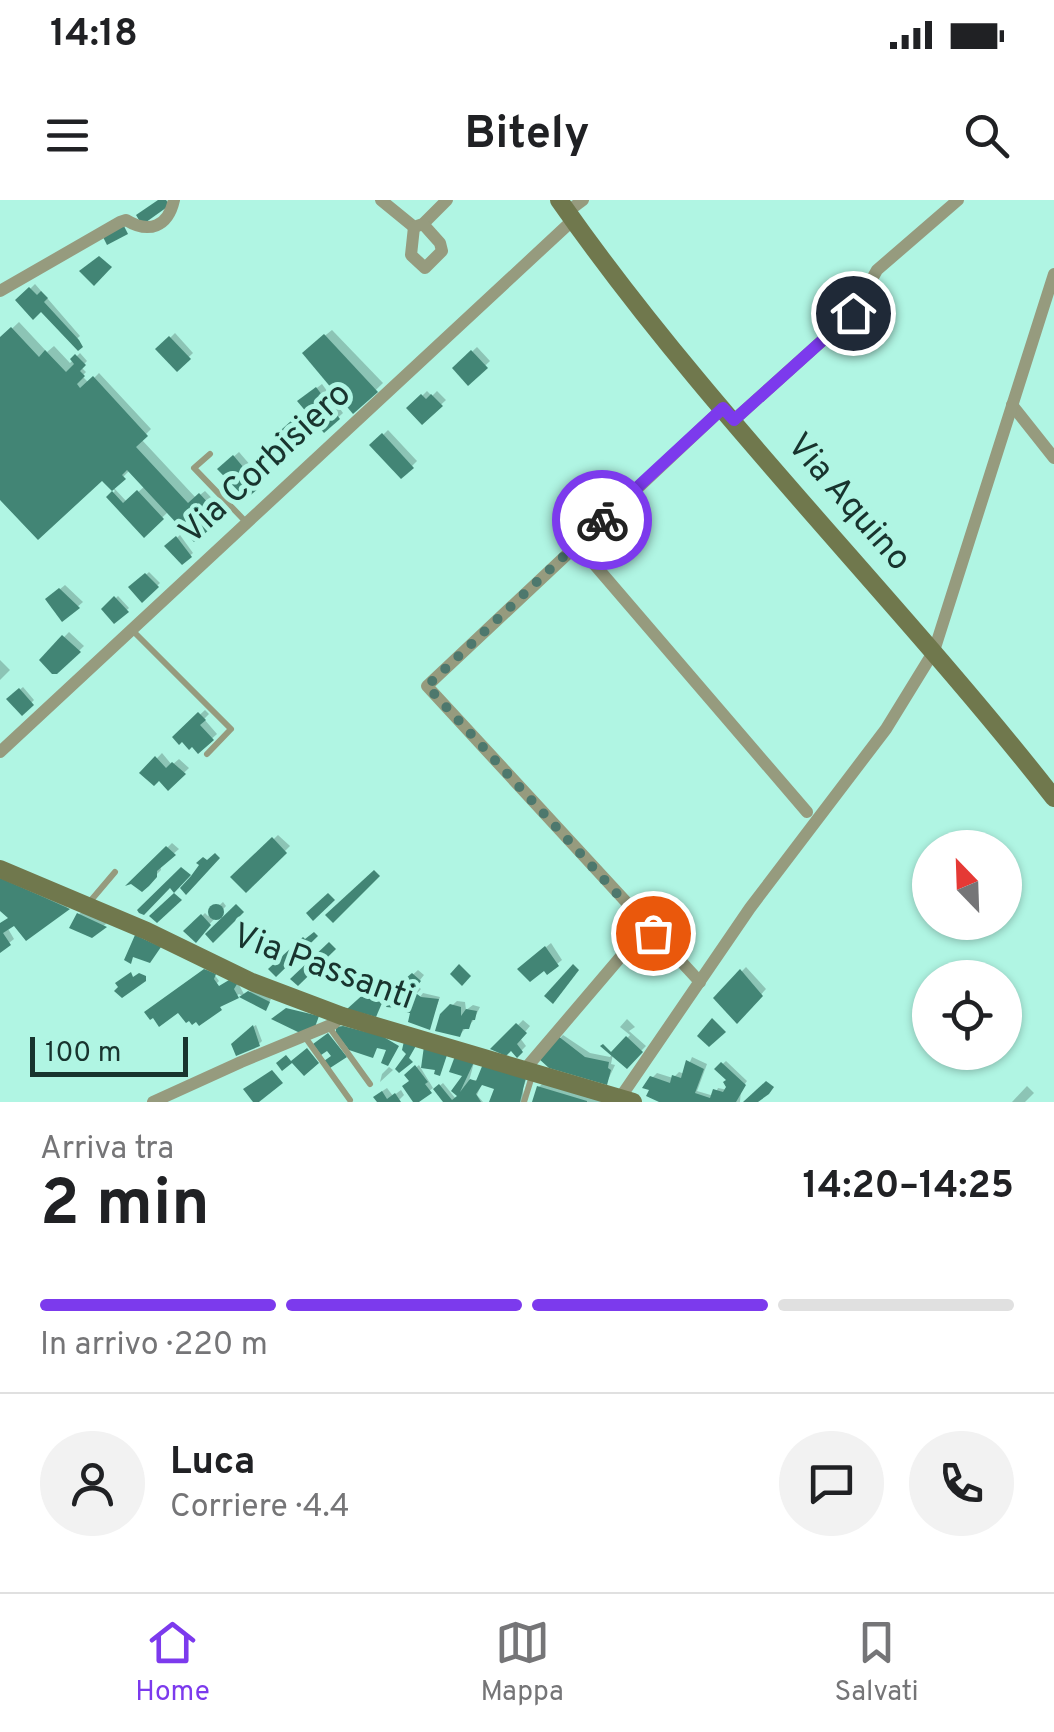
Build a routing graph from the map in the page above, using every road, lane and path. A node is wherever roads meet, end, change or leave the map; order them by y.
1 (174, 200) edge
2 (381, 200) edge
3 (447, 200) edge
4 (584, 200) edge
5 (958, 200) edge
6 (566, 211) edge
7 (1054, 274) edge
8 (0, 290) edge
9 (1012, 405) junction
10 (728, 414) junction
11 (210, 454) dead end
12 (1054, 458) edge
13 (247, 523) junction
14 (576, 544) junction
15 (132, 630) junction
16 (934, 652) junction
17 (0, 752) edge
18 (207, 754) dead end
19 (1054, 798) edge
20 (806, 812) dead end
21 (0, 868) edge
22 (115, 872) dead end
23 (86, 906) junction
24 (641, 933) dead end
25 (700, 982) junction
26 (335, 1021) junction
27 (304, 1036) junction
28 (530, 1069) junction
29 (370, 1084) dead end
30 (350, 1100) edge
31 (627, 1100) edge
32 (153, 1102) edge
33 (524, 1102) edge

1 - 8 street
2 - 3 street
4 - 6 street, Via Corbisiero
5 - 10 street
6 - 10 street, Via Aquino
6 - 13 street, Via Corbisiero
7 - 9 street
9 - 12 street
9 - 16 street
10 - 14 street
10 - 16 street, Via Aquino
11 - 13 lane
13 - 15 street, Via Corbisiero
14 - 20 street
14 - 25 street
15 - 17 street, Via Corbisiero
15 - 18 lane
16 - 19 street, Via Aquino
16 - 25 street
21 - 23 street, Via Passanti
22 - 23 lane
23 - 26 street, Via Passanti
24 - 28 street
25 - 31 street
26 - 27 street
26 - 28 street, Via Passanti
26 - 29 lane
27 - 30 lane
27 - 32 street
28 - 31 street, Via Passanti
28 - 33 lane

